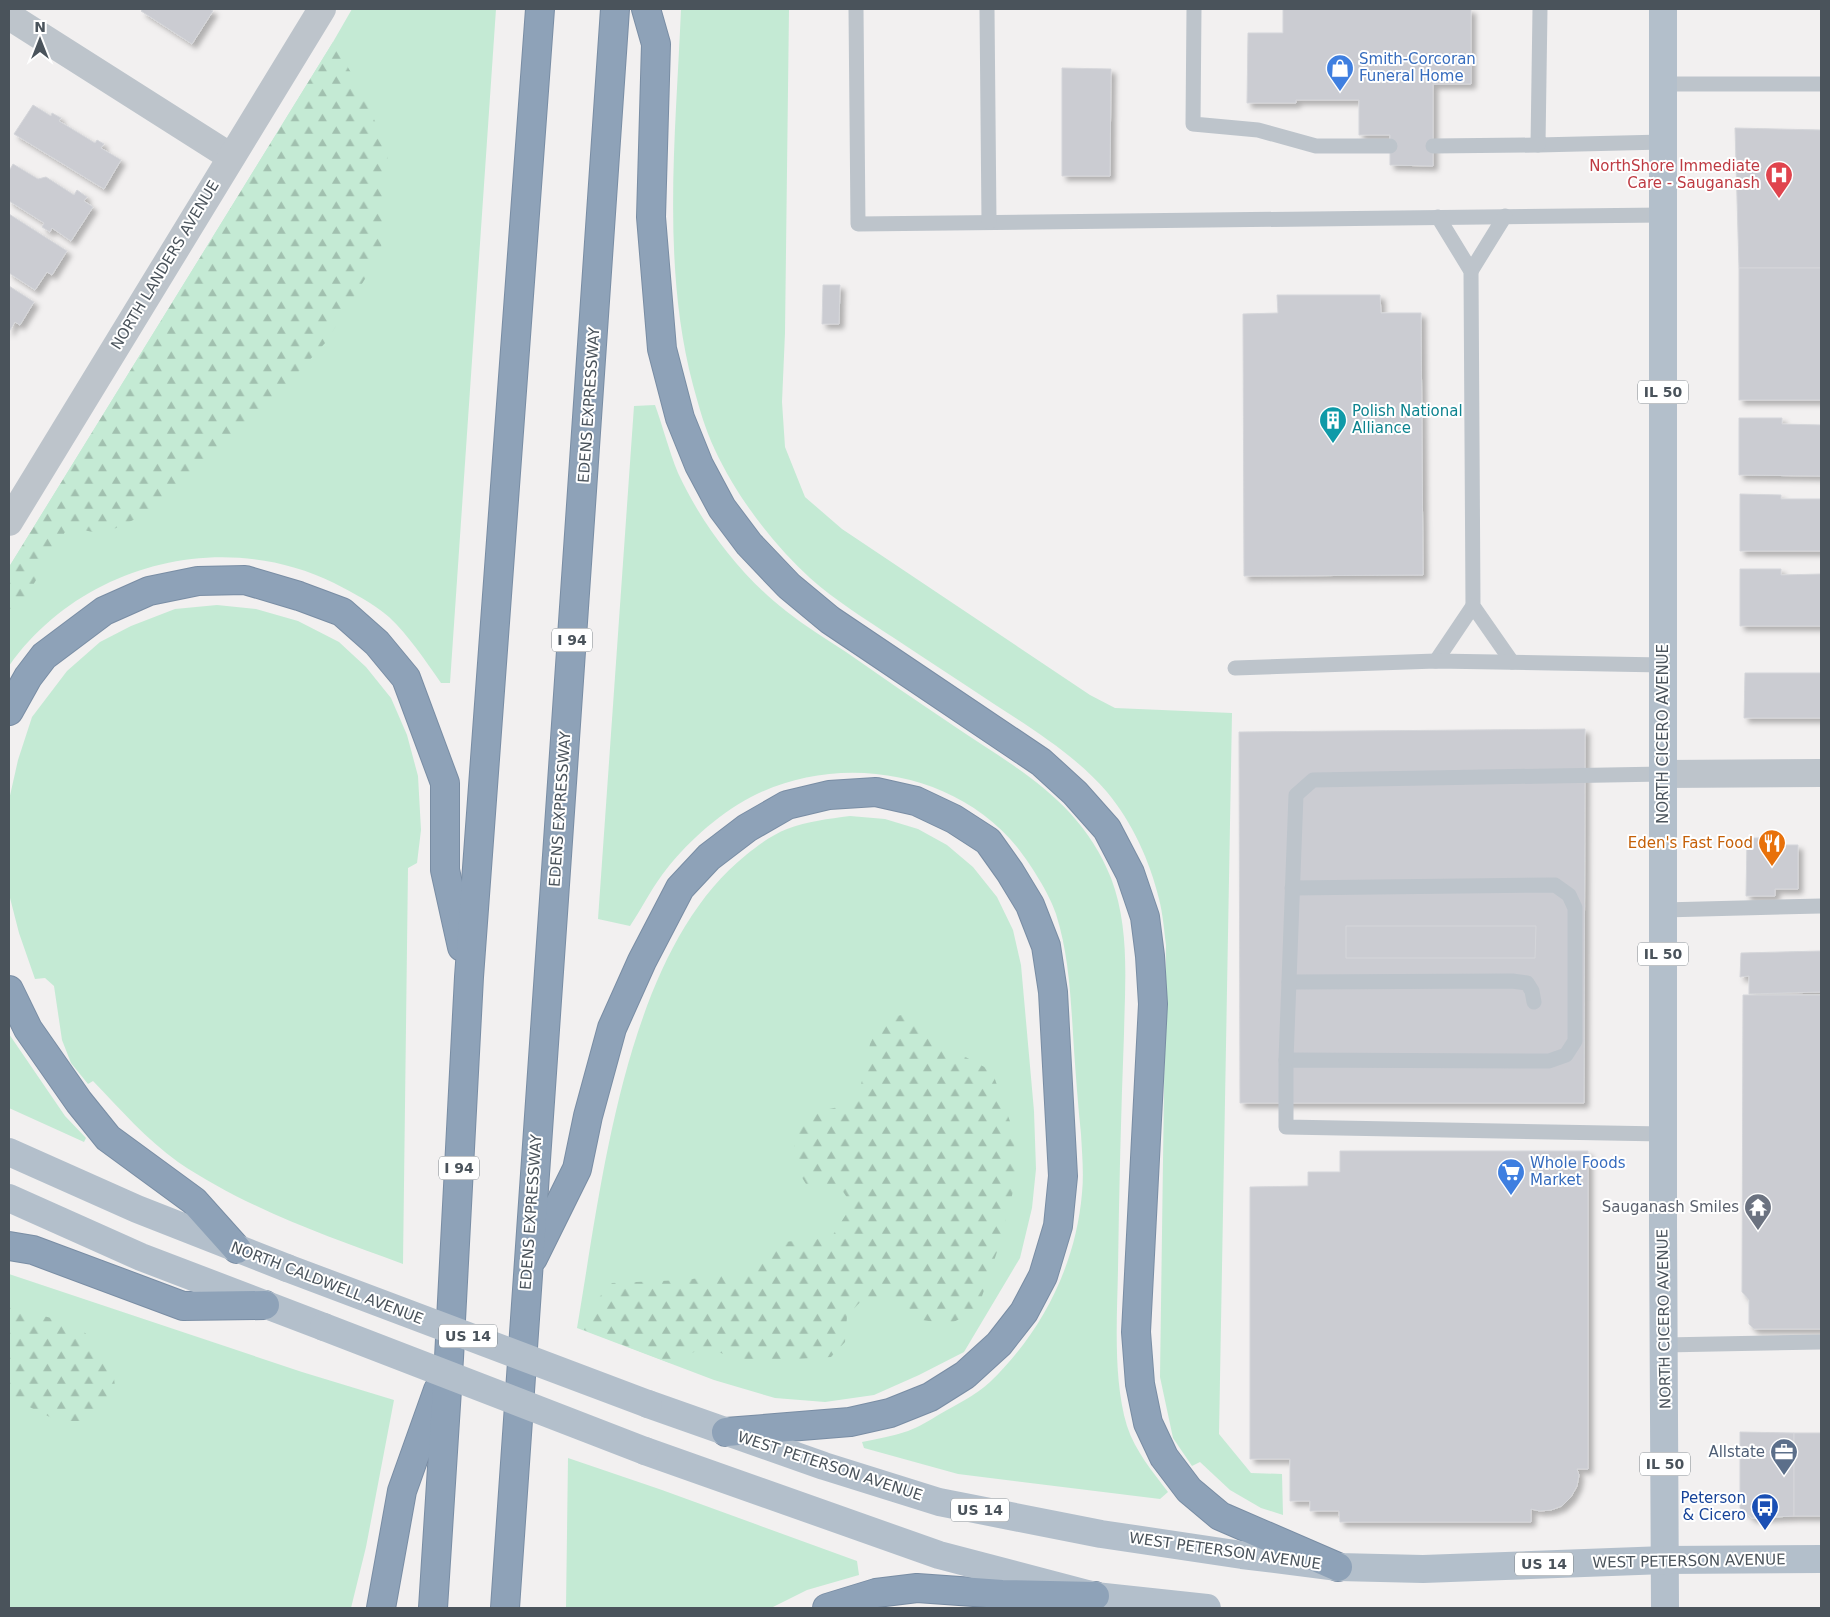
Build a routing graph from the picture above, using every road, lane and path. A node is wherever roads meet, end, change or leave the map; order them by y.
1 (322, 9) edge
2 (540, 9) edge
3 (614, 9) edge
4 (646, 9) edge
5 (856, 9) edge
6 (987, 9) edge
7 (1194, 9) edge
8 (1540, 9) edge
9 (1664, 9) edge
10 (9, 16) edge
11 (1664, 84) junction
12 (1821, 84) edge
13 (1664, 142) junction
14 (1538, 145) junction
15 (1390, 146) dead end
16 (1433, 146) dead end
17 (231, 157) junction
18 (1664, 215) junction
19 (1505, 216) junction
20 (1438, 217) junction
21 (989, 222) junction
22 (1471, 271) junction
23 (9, 522) edge
24 (1473, 606) junction
25 (1436, 661) junction
26 (1512, 662) junction
27 (1663, 665) junction
28 (1235, 668) dead end
29 (9, 710) edge
30 (1821, 773) edge
31 (1663, 774) junction
32 (1292, 888) junction
33 (1821, 906) edge
34 (1663, 910) junction
35 (469, 978) junction
36 (1289, 982) junction
37 (9, 990) edge
38 (1534, 1002) dead end
39 (1286, 1060) junction
40 (1663, 1134) junction
41 (9, 1152) edge
42 (9, 1198) edge
43 (9, 1246) edge
44 (238, 1249) junction
45 (527, 1270) junction
46 (265, 1305) junction
47 (1821, 1342) edge
48 (1664, 1346) junction
49 (450, 1358) junction
50 (648, 1404) joint
51 (726, 1432) junction
52 (1821, 1559) edge
53 (1665, 1560) junction
54 (1338, 1566) junction
55 (1095, 1596) junction
56 (381, 1608) edge
57 (433, 1608) edge
58 (505, 1608) edge
59 (827, 1608) edge
60 (1207, 1608) edge
61 (1665, 1608) edge

1 - 17 street, NORTH LANDERS AVENUE
2 - 35 highway, I 94
3 - 45 highway, EDENS EXPRESSWAY / I 94
4 - 54 highway
5 - 21 lane
6 - 21 lane
7 - 15 lane
8 - 14 lane
9 - 11 main road, NORTH CICERO AVENUE / IL 50
10 - 17 street
11 - 12 lane
11 - 13 main road, NORTH CICERO AVENUE / IL 50
13 - 14 lane
13 - 18 main road, NORTH CICERO AVENUE / IL 50
14 - 16 lane
17 - 23 street, NORTH LANDERS AVENUE
18 - 19 lane
18 - 27 main road, NORTH CICERO AVENUE / IL 50
19 - 20 lane
19 - 22 lane
20 - 21 lane
20 - 22 lane
22 - 24 lane
24 - 25 lane
24 - 26 lane
25 - 26 lane
25 - 28 lane
26 - 27 lane
27 - 31 main road, NORTH CICERO AVENUE / IL 50
29 - 35 highway
30 - 31 street
31 - 32 lane
31 - 34 main road, NORTH CICERO AVENUE / IL 50
32 - 36 lane
32 - 39 lane
33 - 34 lane
34 - 40 main road, NORTH CICERO AVENUE / IL 50
35 - 49 highway, I 94
36 - 38 lane
36 - 39 lane
37 - 44 highway
39 - 40 lane
40 - 48 main road, NORTH CICERO AVENUE / IL 50
41 - 44 main road, NORTH CALDWELL AVENUE / US 14
42 - 46 main road
43 - 46 highway
44 - 50 main road, NORTH CALDWELL AVENUE / US 14, bridge
45 - 51 highway
45 - 58 highway, EDENS EXPRESSWAY / I 94
46 - 55 main road, US 14, bridge
47 - 48 lane
48 - 53 main road, NORTH CICERO AVENUE / IL 50
49 - 56 highway
49 - 57 highway, I 94
50 - 51 main road, WEST PETERSON AVENUE / US 14
51 - 54 main road, WEST PETERSON AVENUE / US 14
52 - 53 main road, WEST PETERSON AVENUE / US 14
53 - 54 main road, WEST PETERSON AVENUE / US 14
53 - 61 main road, NORTH CICERO AVENUE / IL 50
55 - 59 highway
55 - 60 main road, US 14

